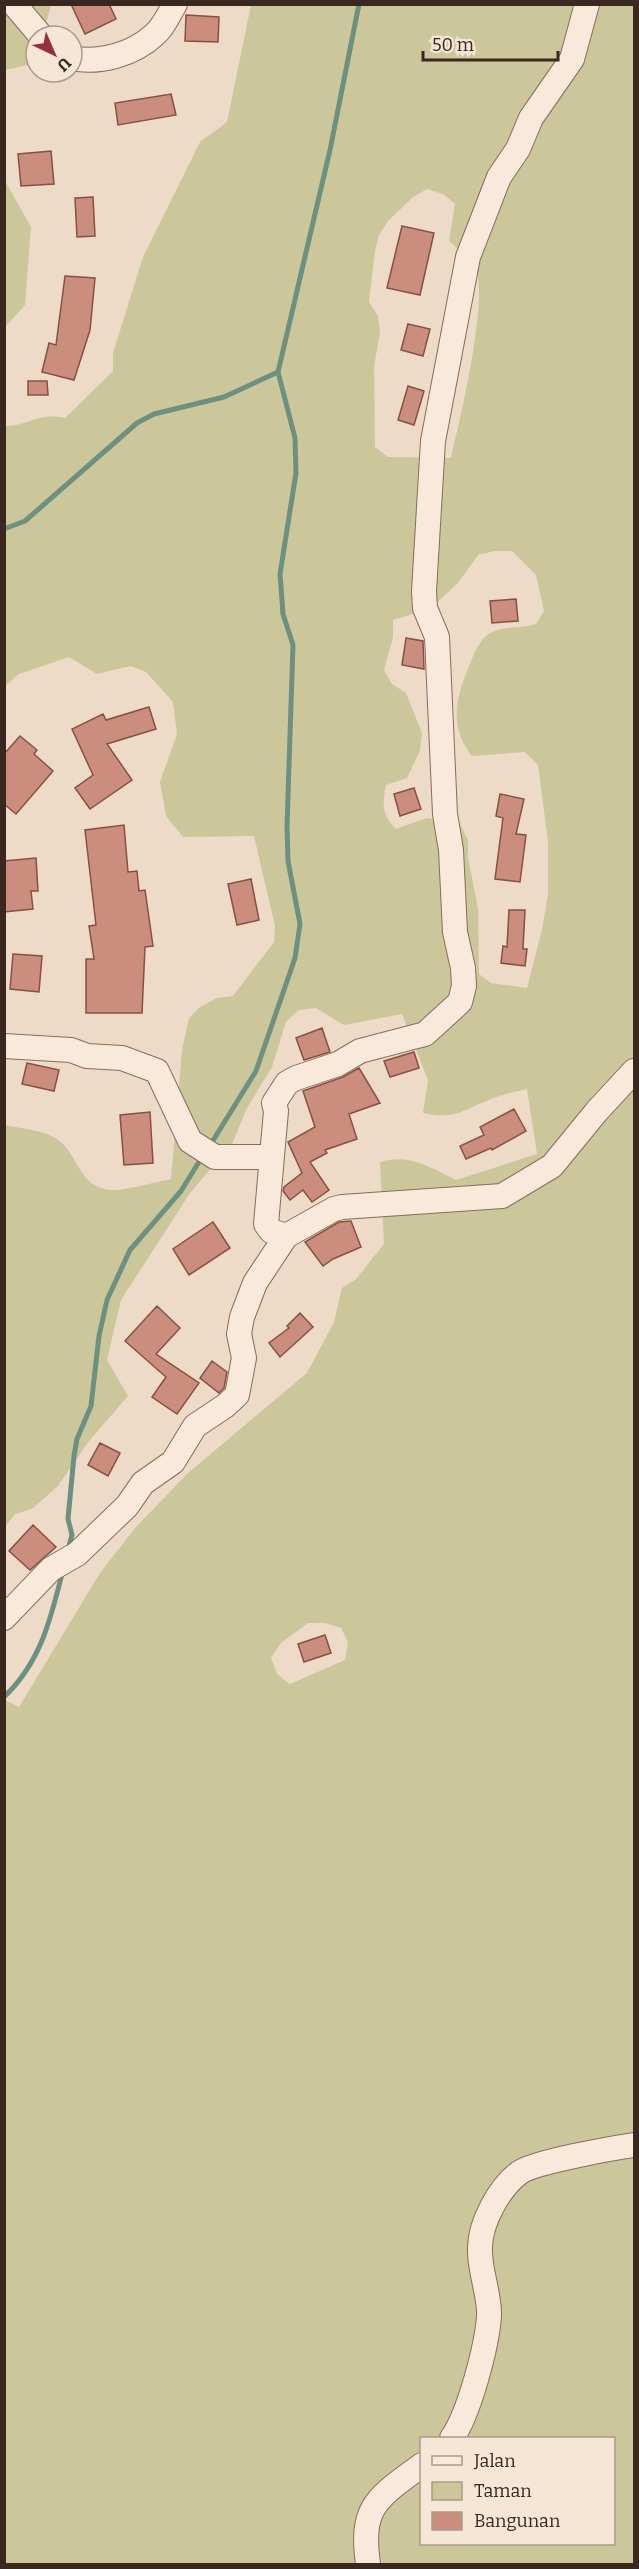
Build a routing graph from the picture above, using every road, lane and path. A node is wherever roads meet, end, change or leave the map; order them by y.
1 (14, 4) edge
2 (175, 4) edge
3 (587, 4) edge
4 (31, 24) edge
5 (84, 59) edge
6 (4, 1046) edge
7 (634, 1071) edge
8 (272, 1157) junction
9 (286, 1236) junction
10 (4, 1618) edge
11 (634, 2145) edge
12 (453, 2437) edge
13 (420, 2466) edge
14 (368, 2565) edge

1 - 4 street
2 - 5 street
3 - 8 street
6 - 8 street
7 - 9 street
8 - 9 street
9 - 10 street
11 - 12 street
13 - 14 street

